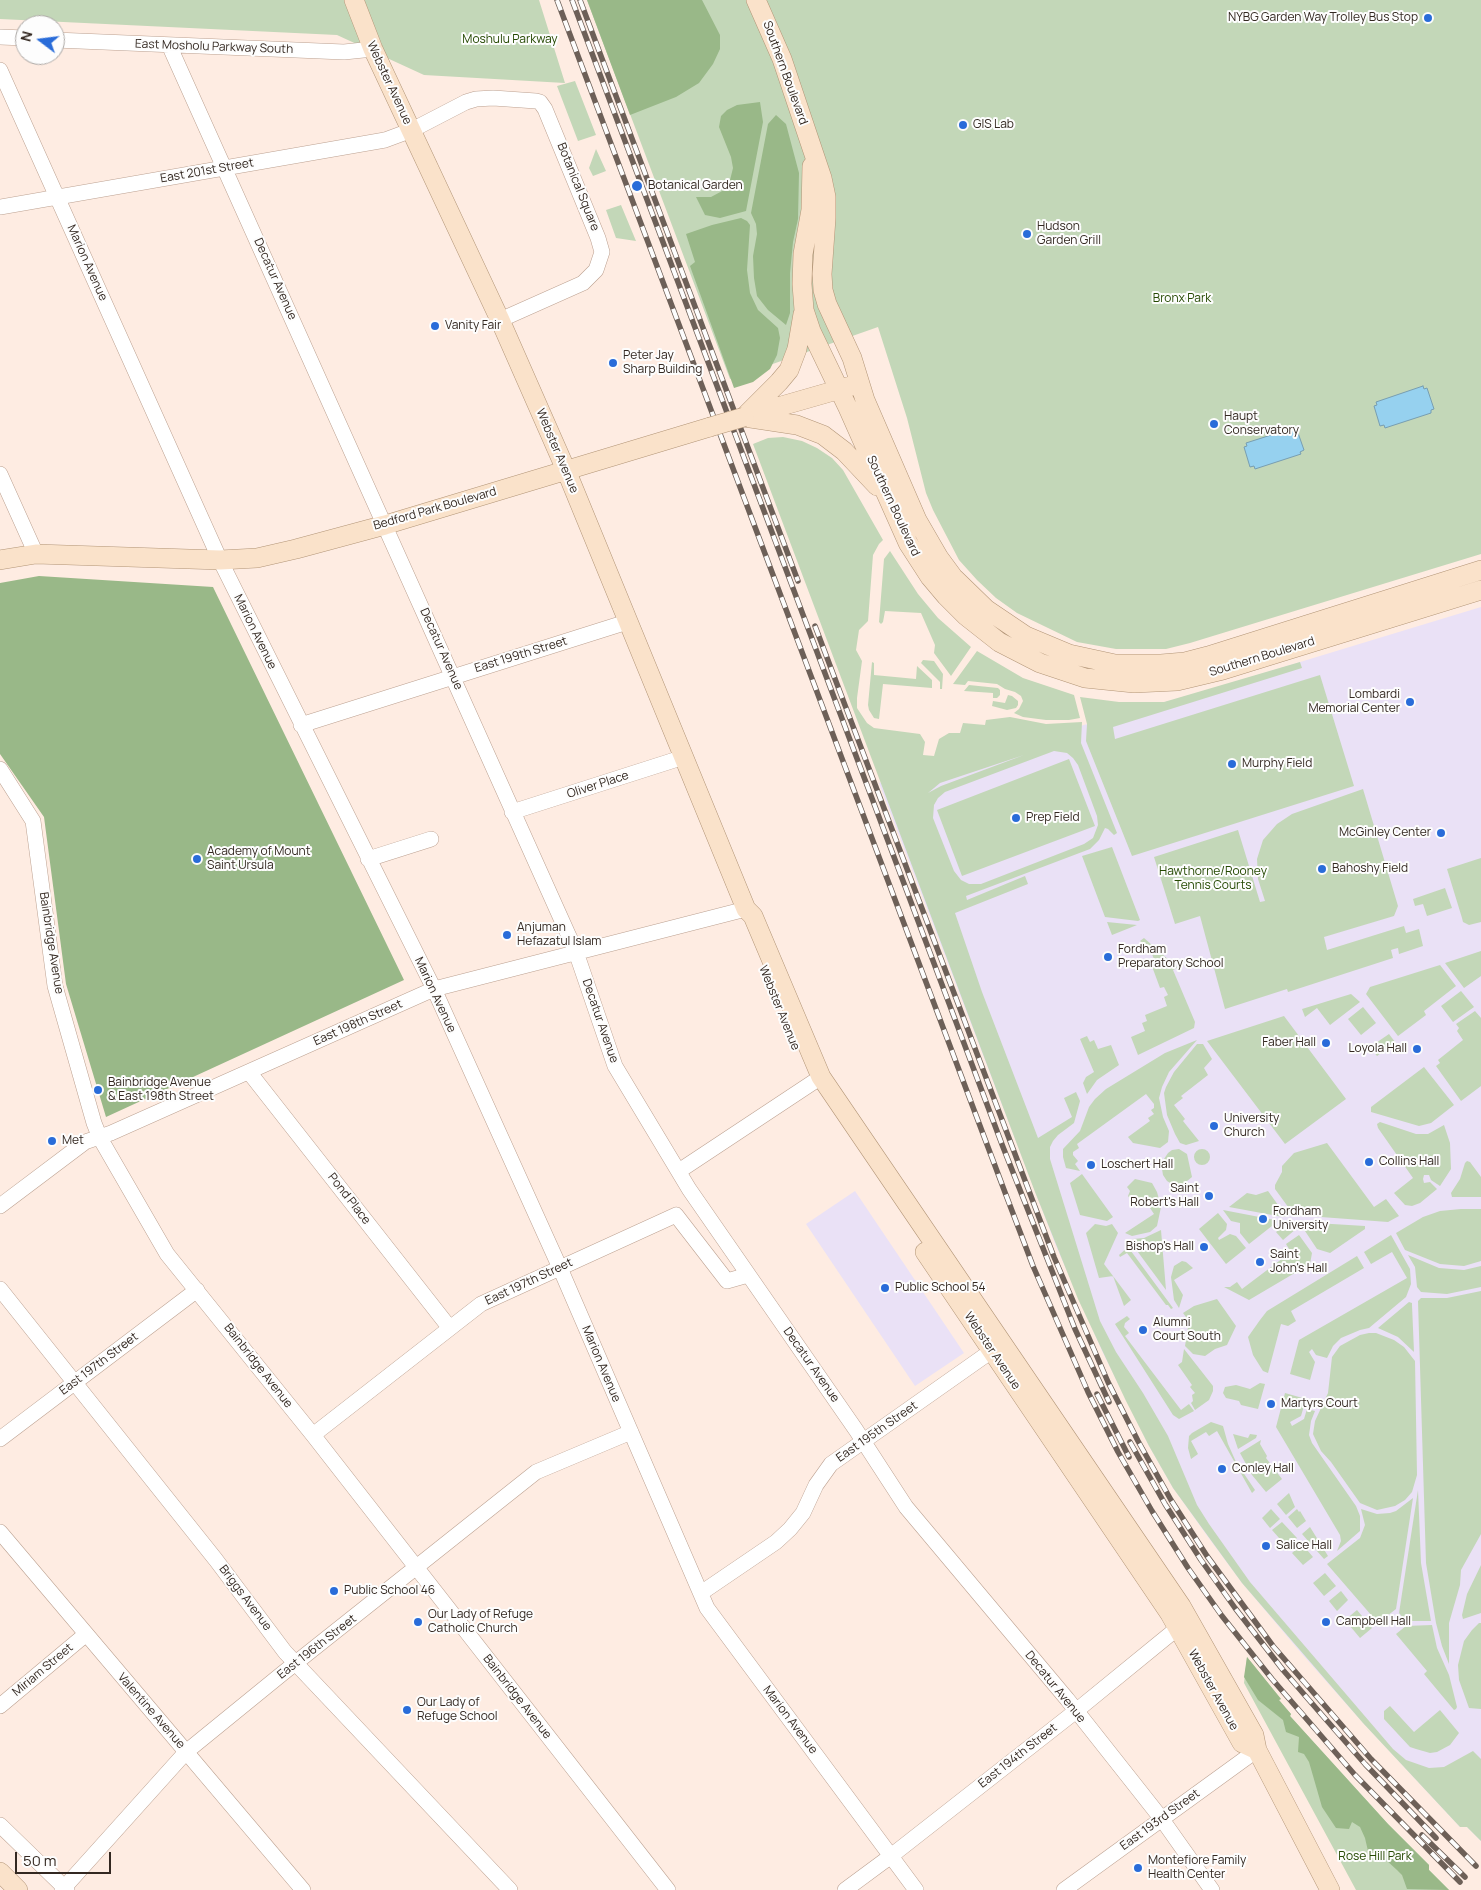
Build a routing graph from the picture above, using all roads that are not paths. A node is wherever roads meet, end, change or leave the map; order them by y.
1 (354, 0) edge
2 (756, 0) edge
3 (0, 37) edge
4 (15, 38) edge
5 (65, 40) edge
6 (169, 45) junction
7 (373, 49) junction
8 (0, 70) edge
9 (540, 102) joint
10 (412, 130) junction
11 (811, 148) junction
12 (226, 168) junction
13 (58, 197) junction
14 (0, 207) edge
15 (804, 310) junction
16 (500, 320) junction
17 (859, 383) junction
18 (839, 390) junction
19 (744, 417) junction
20 (566, 470) junction
21 (0, 474) edge
22 (889, 499) junction
23 (385, 525) junction
24 (36, 554) junction
25 (0, 560) edge
26 (220, 560) junction
27 (1481, 570) edge
28 (1481, 590) edge
29 (627, 622) junction
30 (453, 676) junction
31 (301, 725) junction
32 (684, 757) junction
33 (0, 768) edge
34 (512, 812) junction
35 (430, 838) dead end
36 (368, 859) junction
37 (746, 909) junction
38 (576, 952) junction
39 (434, 989) junction
40 (249, 1072) junction
41 (816, 1081) junction
42 (100, 1138) junction
43 (679, 1171) junction
44 (0, 1206) edge
45 (560, 1268) junction
46 (748, 1275) junction
47 (0, 1289) edge
48 (197, 1290) junction
49 (450, 1327) junction
50 (997, 1347) junction
51 (74, 1383) junction
52 (631, 1432) junction
53 (313, 1436) junction
54 (0, 1439) edge
55 (862, 1442) junction
56 (0, 1532) edge
57 (416, 1568) junction
58 (701, 1593) junction
59 (1183, 1623) junction
60 (85, 1634) junction
61 (297, 1663) junction
62 (0, 1706) edge
63 (1076, 1711) junction
64 (1257, 1750) junction
65 (186, 1752) junction
66 (1161, 1818) junction
67 (0, 1825) edge
68 (891, 1856) junction
69 (0, 1872) edge
70 (64, 1889) edge
71 (18, 1890) edge
72 (303, 1890) edge
73 (510, 1890) edge
74 (668, 1890) edge
75 (845, 1890) edge
76 (916, 1890) edge
77 (1064, 1890) edge
78 (1212, 1890) edge
79 (1330, 1890) edge

1 - 7 main road, Webster Avenue
2 - 11 main road, Southern Boulevard
3 - 4 street
5 - 6 street, East Mosholu Parkway South
6 - 7 street, East Mosholu Parkway South
6 - 12 street, Decatur Avenue
7 - 10 main road, Webster Avenue
8 - 13 street, Marion Avenue
9 - 10 street, East 201st Street
9 - 16 street, Botanical Square
10 - 12 street, East 201st Street
10 - 16 main road, Webster Avenue
11 - 15 main road, Southern Boulevard
11 - 17 main road, Southern Boulevard
12 - 13 street, East 201st Street
12 - 23 street, Decatur Avenue
13 - 14 street, East 201st Street
13 - 26 street, Marion Avenue
15 - 18 main road, Southern Boulevard
15 - 19 main road
16 - 20 main road, Webster Avenue
17 - 18 main road, Bedford Park Boulevard
17 - 27 main road, Southern Boulevard
18 - 19 main road, Bedford Park Boulevard
18 - 22 main road, Southern Boulevard
19 - 20 main road, Bedford Park Boulevard, bridge
19 - 22 main road
20 - 23 main road, Bedford Park Boulevard
20 - 29 main road, Webster Avenue
21 - 24 street
22 - 28 main road, Southern Boulevard
23 - 26 main road, Bedford Park Boulevard
23 - 30 street, Decatur Avenue
24 - 25 main road, Bedford Park Boulevard
24 - 26 main road, Bedford Park Boulevard
26 - 31 street, Marion Avenue
29 - 30 street, East 199th Street
29 - 32 main road, Webster Avenue
30 - 31 street, East 199th Street
30 - 34 street, Decatur Avenue
31 - 36 street, Marion Avenue
32 - 34 street, Oliver Place
32 - 37 main road, Webster Avenue
33 - 42 street, Bainbridge Avenue
34 - 38 street, Decatur Avenue
35 - 36 street
36 - 39 street, Marion Avenue
37 - 38 street, East 198th Street
37 - 41 main road, Webster Avenue
38 - 39 street, East 198th Street
38 - 43 street, Decatur Avenue
39 - 40 street, East 198th Street
39 - 45 street, Marion Avenue
40 - 42 street, East 198th Street
40 - 49 street, Pond Place
41 - 43 street
41 - 50 main road, Webster Avenue
42 - 44 street, East 198th Street
42 - 48 street, Bainbridge Avenue
43 - 46 street, Decatur Avenue
45 - 46 street, East 197th Street
45 - 49 street, East 197th Street
45 - 52 street, Marion Avenue
46 - 55 street, Decatur Avenue
47 - 51 street, Briggs Avenue
48 - 51 street, East 197th Street
48 - 53 street, Bainbridge Avenue
49 - 53 street, East 197th Street
50 - 55 street, East 195th Street
50 - 59 main road, Webster Avenue
51 - 54 street, East 197th Street
51 - 61 street, Briggs Avenue
52 - 57 street, East 196th Street
52 - 58 street, Marion Avenue
53 - 57 street, Bainbridge Avenue
55 - 58 street, East 195th Street
55 - 63 street, Decatur Avenue
56 - 60 street, Valentine Avenue
57 - 61 street, East 196th Street
57 - 74 street, Bainbridge Avenue
58 - 68 street, Marion Avenue
59 - 63 street, East 194th Street
59 - 64 main road, Webster Avenue
60 - 62 street, Miriam Street
60 - 65 street, Valentine Avenue
61 - 65 street, East 196th Street
61 - 73 street, Briggs Avenue
63 - 66 street, Decatur Avenue
63 - 68 street, East 194th Street
64 - 66 street, East 193rd Street
64 - 79 main road, Webster Avenue
65 - 70 street, East 196th Street
65 - 72 street, Valentine Avenue
66 - 77 street, East 193rd Street
66 - 78 street, Decatur Avenue
67 - 70 street
68 - 75 street, East 194th Street
68 - 76 street, Marion Avenue
69 - 71 main road

